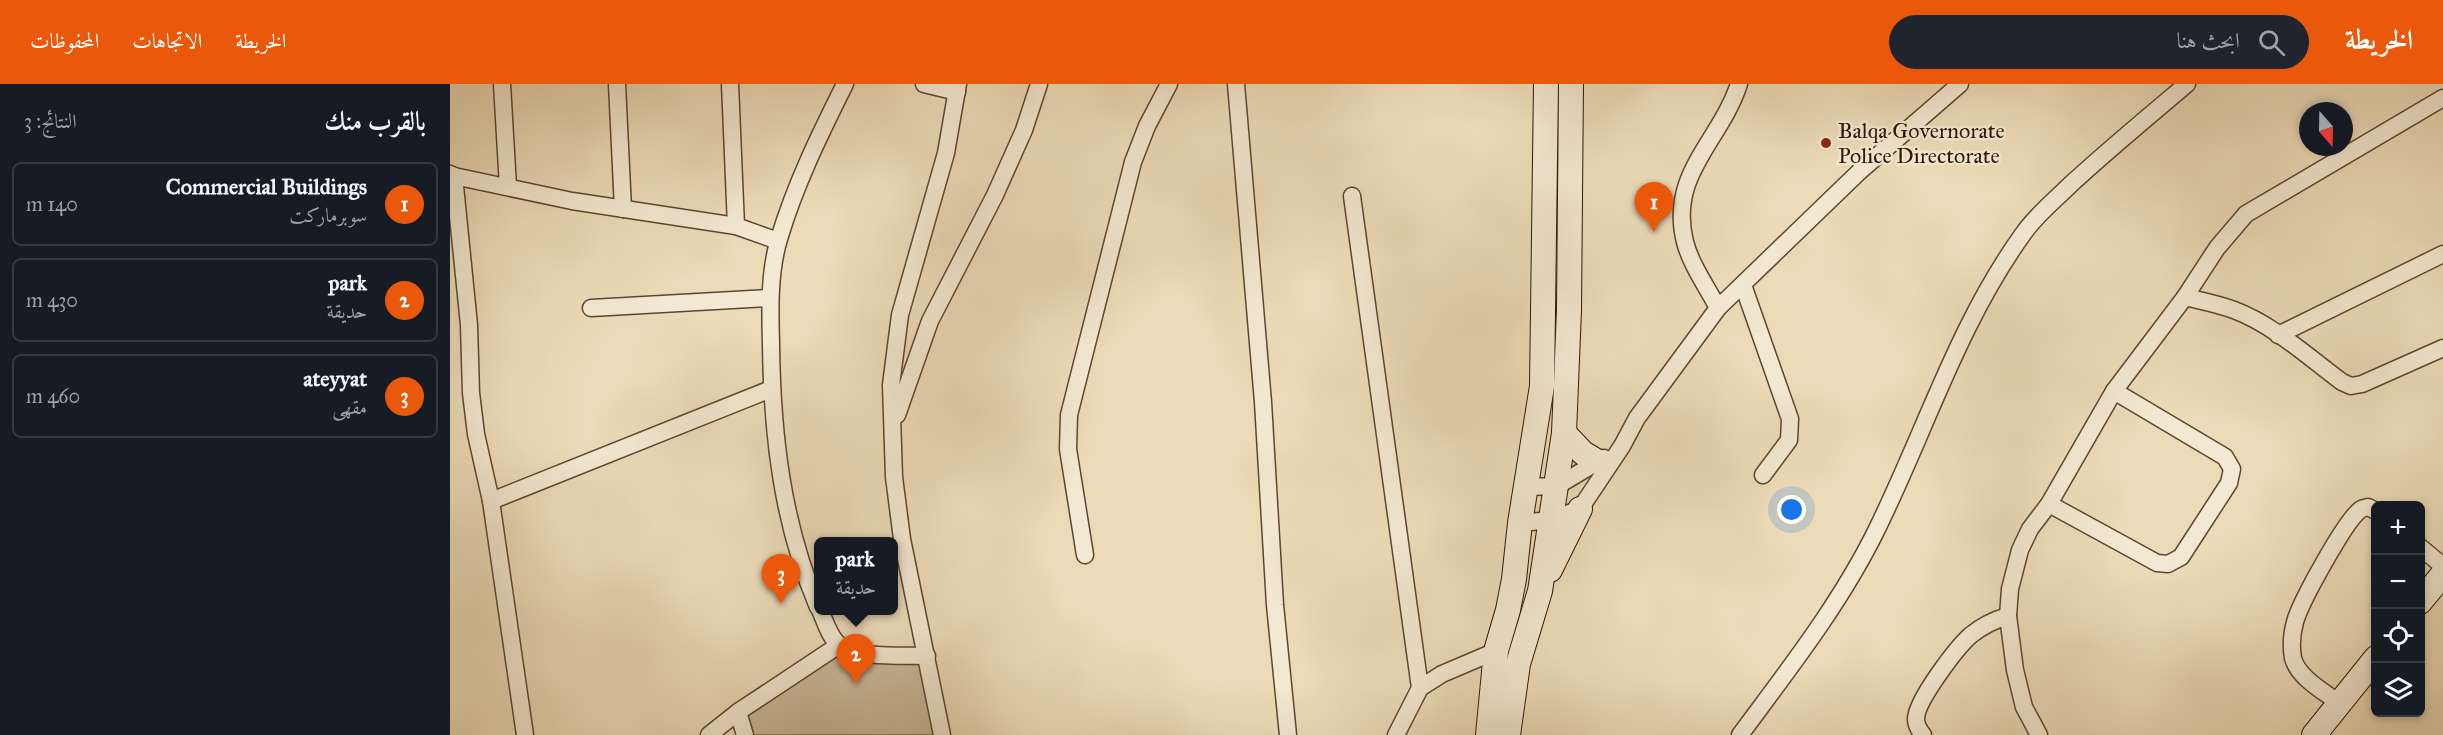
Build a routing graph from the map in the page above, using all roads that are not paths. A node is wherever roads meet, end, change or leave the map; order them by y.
1 (502, 84) edge
2 (617, 84) edge
3 (730, 84) edge
4 (845, 84) edge
5 (924, 84) edge
6 (1039, 84) edge
7 (1169, 84) edge
8 (1236, 84) edge
9 (1546, 84) edge
10 (1571, 84) edge
11 (1739, 84) edge
12 (1960, 84) edge
13 (2187, 84) edge
14 (958, 88) edge
15 (2443, 98) edge
16 (452, 175) edge
17 (508, 188) junction
18 (1352, 196) dead end
19 (623, 209) junction
20 (736, 226) junction
21 (778, 242) junction
22 (2443, 254) edge
23 (1743, 285) junction
24 (2185, 297) junction
25 (770, 298) junction
26 (591, 308) dead end
27 (1718, 308) junction
28 (2278, 334) junction
29 (2443, 348) edge
30 (771, 389) junction
31 (2114, 392) junction
32 (893, 424) junction
33 (1564, 433) junction
34 (1622, 446) junction
35 (1598, 462) junction
36 (1763, 475) dead end
37 (1557, 486) junction
38 (1527, 487) junction
39 (491, 501) junction
40 (2049, 504) junction
41 (2371, 508) edge
42 (1580, 509) junction
43 (1551, 520) junction
44 (1520, 523) junction
45 (2425, 550) edge
46 (1084, 555) dead end
47 (2443, 566) edge
48 (2443, 574) edge
49 (1540, 591) junction
50 (2425, 597) edge
51 (814, 598) edge
52 (822, 615) edge
53 (2008, 616) junction
54 (839, 645) junction
55 (1496, 651) junction
56 (927, 656) junction
57 (2372, 663) edge
58 (1420, 688) junction
59 (2339, 703) junction
60 (738, 712) junction
61 (525, 735) edge
62 (709, 735) edge
63 (745, 735) edge
64 (942, 735) edge
65 (1288, 735) edge
66 (1396, 735) edge
67 (1488, 735) edge
68 (1508, 735) edge
69 (1740, 735) edge
70 (1923, 735) edge
71 (2039, 735) edge
72 (2314, 735) edge

1 - 17 street
2 - 19 street
3 - 20 street
4 - 21 street
5 - 14 street
6 - 32 street
7 - 46 street
8 - 65 street
9 - 38 main road
10 - 33 main road
11 - 27 street
12 - 23 street
13 - 69 street
14 - 32 street
15 - 24 street
16 - 17 street
16 - 39 street
17 - 19 street
18 - 58 street
19 - 20 street
20 - 21 street
21 - 25 street
22 - 28 street
23 - 27 street
23 - 36 street
24 - 28 street
24 - 31 street
25 - 26 street
25 - 30 street
27 - 34 street
28 - 29 street
30 - 39 street
30 - 51 street
31 - 40 street
31 - 40 street
32 - 56 street
33 - 35 main road
33 - 37 main road
34 - 35 street
34 - 42 street
35 - 37 street
37 - 38 street
37 - 43 main road
38 - 44 main road
39 - 61 street
40 - 53 street
41 - 59 street
42 - 43 street
42 - 49 main road
43 - 44 street
43 - 49 main road
44 - 55 main road
45 - 47 street
48 - 50 main road
49 - 68 main road
52 - 54 street
53 - 70 street
53 - 71 street
54 - 56 street
54 - 60 street
55 - 58 street
55 - 67 main road
56 - 64 street
57 - 59 main road
58 - 66 street
59 - 72 main road
60 - 62 street
60 - 63 street

